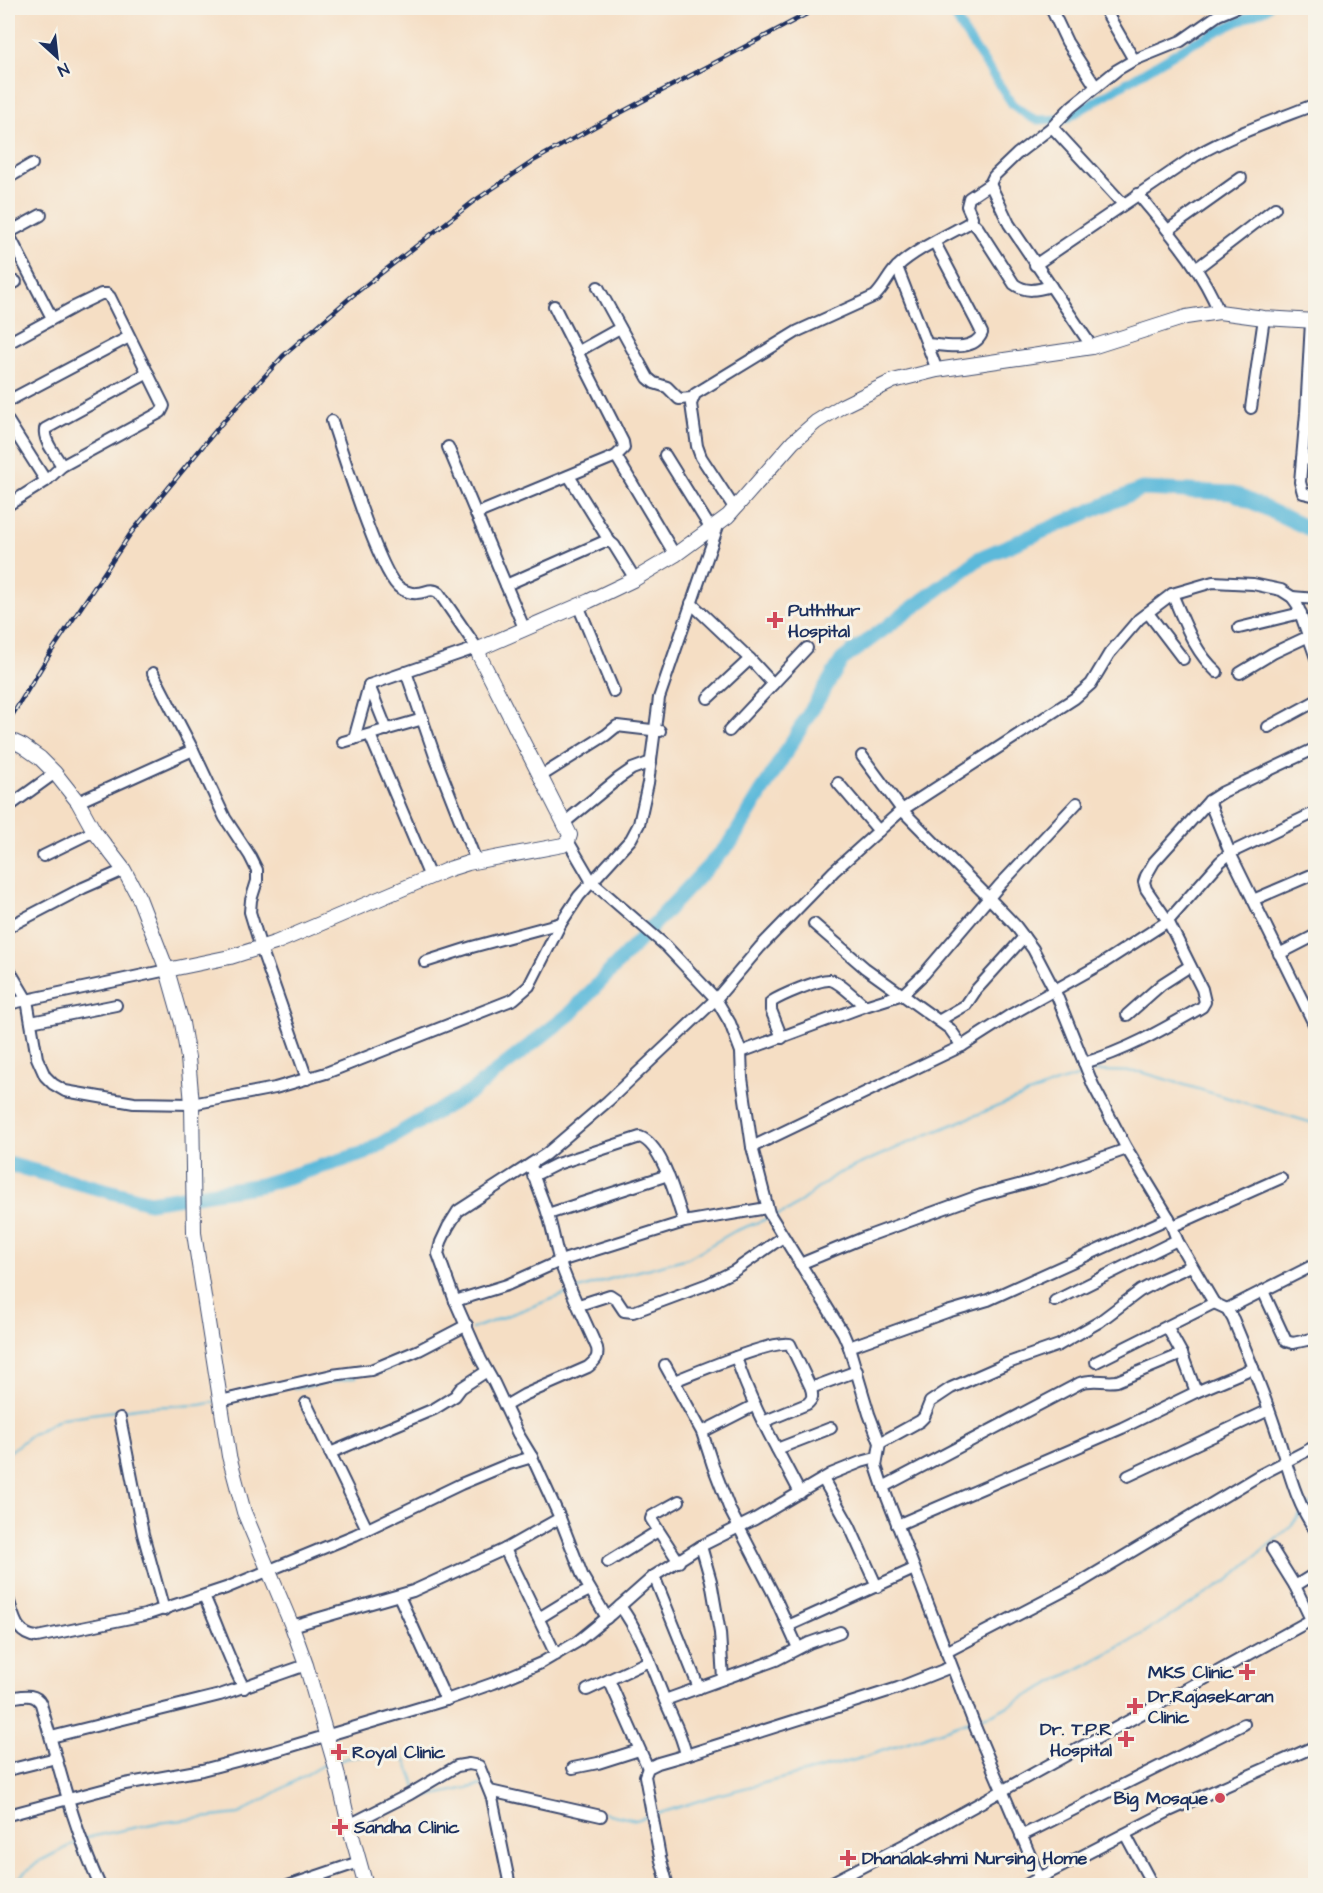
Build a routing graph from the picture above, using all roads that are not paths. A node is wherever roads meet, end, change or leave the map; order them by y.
1 (1051, 8) edge
2 (1104, 8) edge
3 (1235, 8) edge
4 (1134, 60) junction
5 (1096, 87) junction
6 (1316, 104) edge
7 (1057, 122) junction
8 (32, 164) dead end
9 (8, 178) edge
10 (1241, 178) dead end
11 (990, 184) junction
12 (1138, 194) junction
13 (1123, 204) junction
14 (1275, 208) dead end
15 (41, 215) dead end
16 (971, 220) junction
17 (1168, 230) junction
18 (8, 233) edge
19 (934, 243) junction
20 (1035, 264) junction
21 (897, 267) junction
22 (1197, 268) junction
23 (1051, 286) junction
24 (598, 287) dead end
25 (554, 306) dead end
26 (1219, 312) junction
27 (52, 318) junction
28 (1264, 318) junction
29 (1313, 322) edge
30 (620, 328) junction
31 (129, 337) junction
32 (8, 343) edge
33 (927, 344) junction
34 (1092, 347) junction
35 (577, 352) junction
36 (937, 370) junction
37 (1312, 370) edge
38 (148, 373) junction
39 (692, 398) junction
40 (8, 401) edge
41 (1251, 408) dead end
42 (1311, 414) edge
43 (8, 421) edge
44 (332, 421) dead end
45 (448, 447) dead end
46 (665, 455) dead end
47 (616, 456) junction
48 (1302, 459) junction
49 (1316, 460) edge
50 (62, 466) junction
51 (569, 476) junction
52 (46, 481) junction
53 (1316, 496) edge
54 (8, 504) edge
55 (735, 509) junction
56 (476, 514) junction
57 (715, 526) junction
58 (610, 542) junction
59 (675, 555) junction
60 (635, 579) junction
61 (506, 585) junction
62 (1172, 594) junction
63 (1292, 597) junction
64 (1316, 599) edge
65 (691, 603) junction
66 (579, 605) junction
67 (1148, 613) junction
68 (1301, 613) junction
69 (524, 628) junction
70 (1239, 628) dead end
71 (1307, 637) junction
72 (807, 648) dead end
73 (478, 649) junction
74 (1316, 658) edge
75 (750, 659) junction
76 (1183, 659) dead end
77 (406, 672) junction
78 (1217, 672) dead end
79 (153, 673) dead end
80 (1240, 673) dead end
81 (773, 684) junction
82 (369, 685) junction
83 (614, 692) dead end
84 (708, 698) dead end
85 (1316, 701) edge
86 (423, 719) junction
87 (1268, 727) dead end
88 (387, 730) junction
89 (657, 731) junction
90 (729, 731) dead end
91 (370, 735) junction
92 (8, 740) edge
93 (1316, 748) edge
94 (193, 750) junction
95 (862, 756) dead end
96 (651, 762) junction
97 (55, 773) junction
98 (541, 776) junction
99 (838, 783) dead end
100 (1209, 801) junction
101 (78, 802) junction
102 (1077, 803) dead end
103 (8, 807) edge
104 (902, 810) junction
105 (1316, 812) edge
106 (564, 823) junction
107 (94, 831) junction
108 (879, 831) junction
109 (568, 842) junction
110 (1230, 853) junction
111 (43, 856) dead end
112 (476, 861) junction
113 (124, 870) junction
114 (1316, 873) edge
115 (430, 877) junction
116 (592, 882) junction
117 (989, 898) junction
118 (1253, 900) junction
119 (1168, 921) junction
120 (561, 923) junction
121 (814, 924) dead end
122 (8, 927) edge
123 (1316, 935) edge
124 (1024, 937) junction
125 (261, 948) junction
126 (1280, 954) junction
127 (425, 962) dead end
128 (1190, 966) junction
129 (8, 968) edge
130 (167, 970) junction
131 (1054, 991) junction
132 (903, 994) junction
133 (716, 999) junction
134 (27, 1000) junction
135 (8, 1004) edge
136 (116, 1005) dead end
137 (865, 1006) junction
138 (1127, 1015) dead end
139 (940, 1020) junction
140 (31, 1022) junction
141 (1316, 1028) edge
142 (782, 1038) junction
143 (963, 1046) junction
144 (741, 1052) junction
145 (1085, 1065) junction
146 (307, 1079) junction
147 (192, 1104) junction
148 (752, 1147) junction
149 (1126, 1149) junction
150 (531, 1164) junction
151 (668, 1175) junction
152 (533, 1176) junction
153 (1281, 1178) dead end
154 (768, 1210) junction
155 (548, 1214) junction
156 (684, 1222) junction
157 (1171, 1222) junction
158 (782, 1234) junction
159 (1177, 1240) junction
160 (560, 1261) junction
161 (800, 1264) junction
162 (1316, 1264) edge
163 (1191, 1266) junction
164 (1263, 1290) junction
165 (455, 1300) junction
166 (1055, 1301) dead end
167 (578, 1303) junction
168 (1214, 1303) junction
169 (1227, 1309) junction
170 (466, 1323) junction
171 (1167, 1327) junction
172 (1316, 1338) edge
173 (849, 1347) junction
174 (1182, 1353) junction
175 (736, 1357) junction
176 (1096, 1362) dead end
177 (665, 1365) dead end
178 (1253, 1368) junction
179 (487, 1371) junction
180 (857, 1371) junction
181 (674, 1381) junction
182 (811, 1388) junction
183 (1196, 1392) junction
184 (221, 1402) junction
185 (306, 1403) dead end
186 (754, 1405) junction
187 (505, 1406) junction
188 (1269, 1410) junction
189 (120, 1418) dead end
190 (763, 1422) junction
191 (831, 1428) dead end
192 (702, 1432) junction
193 (880, 1443) junction
194 (1316, 1446) edge
195 (777, 1449) junction
196 (330, 1453) junction
197 (532, 1457) junction
198 (876, 1458) junction
199 (1287, 1461) junction
200 (1128, 1476) dead end
201 (823, 1479) junction
202 (883, 1487) junction
203 (800, 1493) junction
204 (679, 1502) dead end
205 (560, 1518) junction
206 (897, 1525) junction
207 (739, 1526) junction
208 (367, 1529) junction
209 (658, 1531) junction
210 (1316, 1531) edge
211 (701, 1546) junction
212 (505, 1549) junction
213 (1272, 1549) dead end
214 (608, 1562) dead end
215 (679, 1562) junction
216 (268, 1569) junction
217 (914, 1569) junction
218 (1316, 1573) edge
219 (654, 1576) junction
220 (1295, 1586) junction
221 (877, 1587) junction
222 (590, 1590) junction
223 (204, 1596) junction
224 (399, 1596) junction
225 (8, 1599) edge
226 (620, 1606) junction
227 (165, 1610) junction
228 (539, 1618) junction
229 (607, 1618) junction
230 (1313, 1625) edge
231 (292, 1626) junction
232 (788, 1626) junction
233 (840, 1632) dead end
234 (798, 1648) junction
235 (946, 1652) junction
236 (556, 1655) junction
237 (650, 1661) junction
238 (306, 1665) junction
239 (951, 1666) junction
240 (723, 1679) junction
241 (609, 1680) junction
242 (244, 1688) junction
243 (699, 1688) junction
244 (587, 1690) dead end
245 (8, 1698) edge
246 (447, 1700) junction
247 (665, 1700) junction
248 (1244, 1724) dead end
249 (327, 1736) junction
250 (51, 1737) junction
251 (1316, 1746) edge
252 (639, 1750) junction
253 (686, 1755) junction
254 (56, 1758) junction
255 (573, 1768) dead end
256 (648, 1768) junction
257 (8, 1770) edge
258 (1002, 1791) junction
259 (491, 1794) junction
260 (67, 1800) junction
261 (8, 1815) edge
262 (602, 1816) dead end
263 (349, 1825) junction
264 (1125, 1834) junction
265 (1021, 1836) junction
266 (359, 1862) junction
267 (1041, 1881) edge
268 (100, 1886) edge
269 (288, 1886) edge
270 (366, 1886) edge
271 (510, 1886) edge
272 (668, 1886) edge
273 (825, 1886) edge
274 (1024, 1886) edge
275 (1153, 1886) edge

1 - 5 street
2 - 4 street
3 - 4 street
4 - 5 street
5 - 7 street
6 - 12 street
7 - 11 street
7 - 13 street
8 - 9 street
10 - 17 street
11 - 16 street
11 - 20 street
12 - 13 street
12 - 17 street
13 - 20 street
14 - 22 street
15 - 18 street
16 - 19 street
16 - 23 street
17 - 22 street
18 - 27 street
19 - 21 street
19 - 33 street
20 - 23 street
21 - 33 street
21 - 39 street
22 - 26 street
23 - 34 street
24 - 30 street
25 - 35 street
26 - 28 street
26 - 34 street
27 - 31 street
27 - 32 street
28 - 29 street
28 - 41 street
29 - 37 street
30 - 35 street
30 - 39 street
31 - 38 street
31 - 40 street
33 - 36 street
34 - 36 street
35 - 47 street
36 - 55 street
37 - 42 street
38 - 50 street
38 - 50 street
39 - 55 street
42 - 48 street
43 - 52 street
44 - 73 street
45 - 56 street
46 - 57 street
47 - 51 street
47 - 59 street
48 - 49 street
48 - 53 street
50 - 52 street
51 - 56 street
51 - 58 street
52 - 54 street
55 - 57 street
56 - 61 street
57 - 59 street
57 - 65 street
58 - 60 street
58 - 61 street
59 - 60 street
60 - 66 street
61 - 69 street
62 - 63 street
62 - 67 street
62 - 78 street
63 - 64 street
63 - 68 street
65 - 75 street
65 - 89 street
66 - 69 street
66 - 83 street
67 - 76 street
67 - 104 street
68 - 70 street
68 - 71 street
69 - 73 street
71 - 74 street
71 - 80 street
72 - 81 street
73 - 77 street
73 - 98 street
75 - 81 street
75 - 84 street
77 - 82 street
77 - 86 street
79 - 94 street
81 - 90 street
82 - 88 street
82 - 91 street
85 - 87 street
86 - 88 street
86 - 112 street
88 - 91 street
89 - 96 street
89 - 98 street
91 - 115 street
92 - 97 street
93 - 100 street
94 - 101 street
94 - 125 street
95 - 104 street
96 - 106 street
96 - 116 street
97 - 101 street
97 - 103 street
98 - 106 street
99 - 108 street
100 - 110 street
100 - 119 street
101 - 107 street
102 - 117 street
104 - 108 street
104 - 117 street
105 - 110 street
106 - 109 street
107 - 111 street
107 - 113 street
108 - 133 street
109 - 112 street
109 - 116 street
110 - 118 street
110 - 119 street
112 - 115 street
113 - 122 street
113 - 130 street
114 - 118 street
115 - 125 street
116 - 120 street
116 - 133 street
117 - 124 street
117 - 132 street
118 - 126 street
119 - 128 street
119 - 131 street
120 - 127 street
120 - 146 street
121 - 132 street
123 - 126 street
124 - 131 street
124 - 139 street
125 - 130 street
125 - 146 street
126 - 141 street
128 - 138 street
128 - 145 street
129 - 134 street
130 - 134 street
130 - 147 street
131 - 143 street
131 - 145 street
132 - 137 street
132 - 139 street
133 - 144 street
133 - 150 street
134 - 135 street
134 - 140 street
136 - 140 street
137 - 142 street
137 - 142 street
139 - 143 street
140 - 147 street
142 - 144 street
143 - 148 street
144 - 148 street
145 - 149 street
146 - 147 street
147 - 184 street
148 - 154 street
149 - 157 street
149 - 161 street
150 - 152 street
150 - 165 street
151 - 152 street
151 - 155 street
151 - 156 street
152 - 155 street
153 - 157 street
154 - 156 street
154 - 158 street
155 - 160 street
156 - 160 street
157 - 159 street
157 - 173 street
158 - 161 street
158 - 167 street
159 - 163 street
159 - 166 street
160 - 165 street
160 - 167 street
161 - 173 street
162 - 164 street
163 - 168 street
163 - 193 street
164 - 169 street
164 - 172 street
165 - 170 street
167 - 187 street
168 - 169 street
168 - 171 street
169 - 178 street
170 - 179 street
170 - 184 street
171 - 174 street
171 - 176 street
173 - 180 street
174 - 183 street
174 - 202 street
175 - 181 street
175 - 182 street
175 - 186 street
177 - 181 street
178 - 183 street
178 - 188 street
179 - 187 street
179 - 196 street
180 - 182 street
180 - 193 street
181 - 192 street
182 - 190 street
183 - 206 street
184 - 216 street
185 - 196 street
186 - 190 street
186 - 192 street
187 - 197 street
188 - 199 street
188 - 200 street
189 - 227 street
190 - 195 street
191 - 195 street
192 - 207 street
193 - 198 street
194 - 199 street
195 - 203 street
196 - 208 street
197 - 205 street
197 - 208 street
198 - 201 street
198 - 202 street
199 - 210 street
199 - 235 street
201 - 203 street
201 - 221 street
202 - 206 street
203 - 207 street
204 - 209 street
205 - 212 street
205 - 222 street
206 - 217 street
207 - 211 street
207 - 232 street
208 - 216 street
209 - 214 street
209 - 215 street
211 - 215 street
211 - 240 street
212 - 224 street
212 - 228 street
213 - 220 street
215 - 219 street
216 - 223 street
216 - 231 street
217 - 221 street
217 - 235 street
218 - 220 street
219 - 226 street
219 - 243 street
220 - 230 street
221 - 232 street
222 - 228 street
222 - 229 street
223 - 227 street
223 - 242 street
224 - 231 street
224 - 246 street
225 - 227 street
226 - 229 street
226 - 237 street
228 - 236 street
229 - 236 street
230 - 258 street
231 - 238 street
232 - 234 street
233 - 234 street
234 - 240 street
235 - 239 street
236 - 246 street
237 - 241 street
237 - 247 street
238 - 242 street
238 - 249 street
239 - 253 street
239 - 258 street
240 - 243 street
241 - 244 street
241 - 252 street
242 - 250 street
243 - 247 street
245 - 250 street
246 - 249 street
247 - 253 street
248 - 265 street
249 - 260 street
249 - 263 street
250 - 254 street
251 - 264 street
252 - 255 street
252 - 256 street
253 - 256 street
254 - 257 street
254 - 260 street
256 - 272 street
258 - 265 street
258 - 273 street
259 - 262 street
259 - 263 street
259 - 271 street
260 - 261 street
260 - 268 street
263 - 266 street
264 - 267 street
264 - 275 street
265 - 267 street
266 - 269 street
266 - 270 street
267 - 274 street

